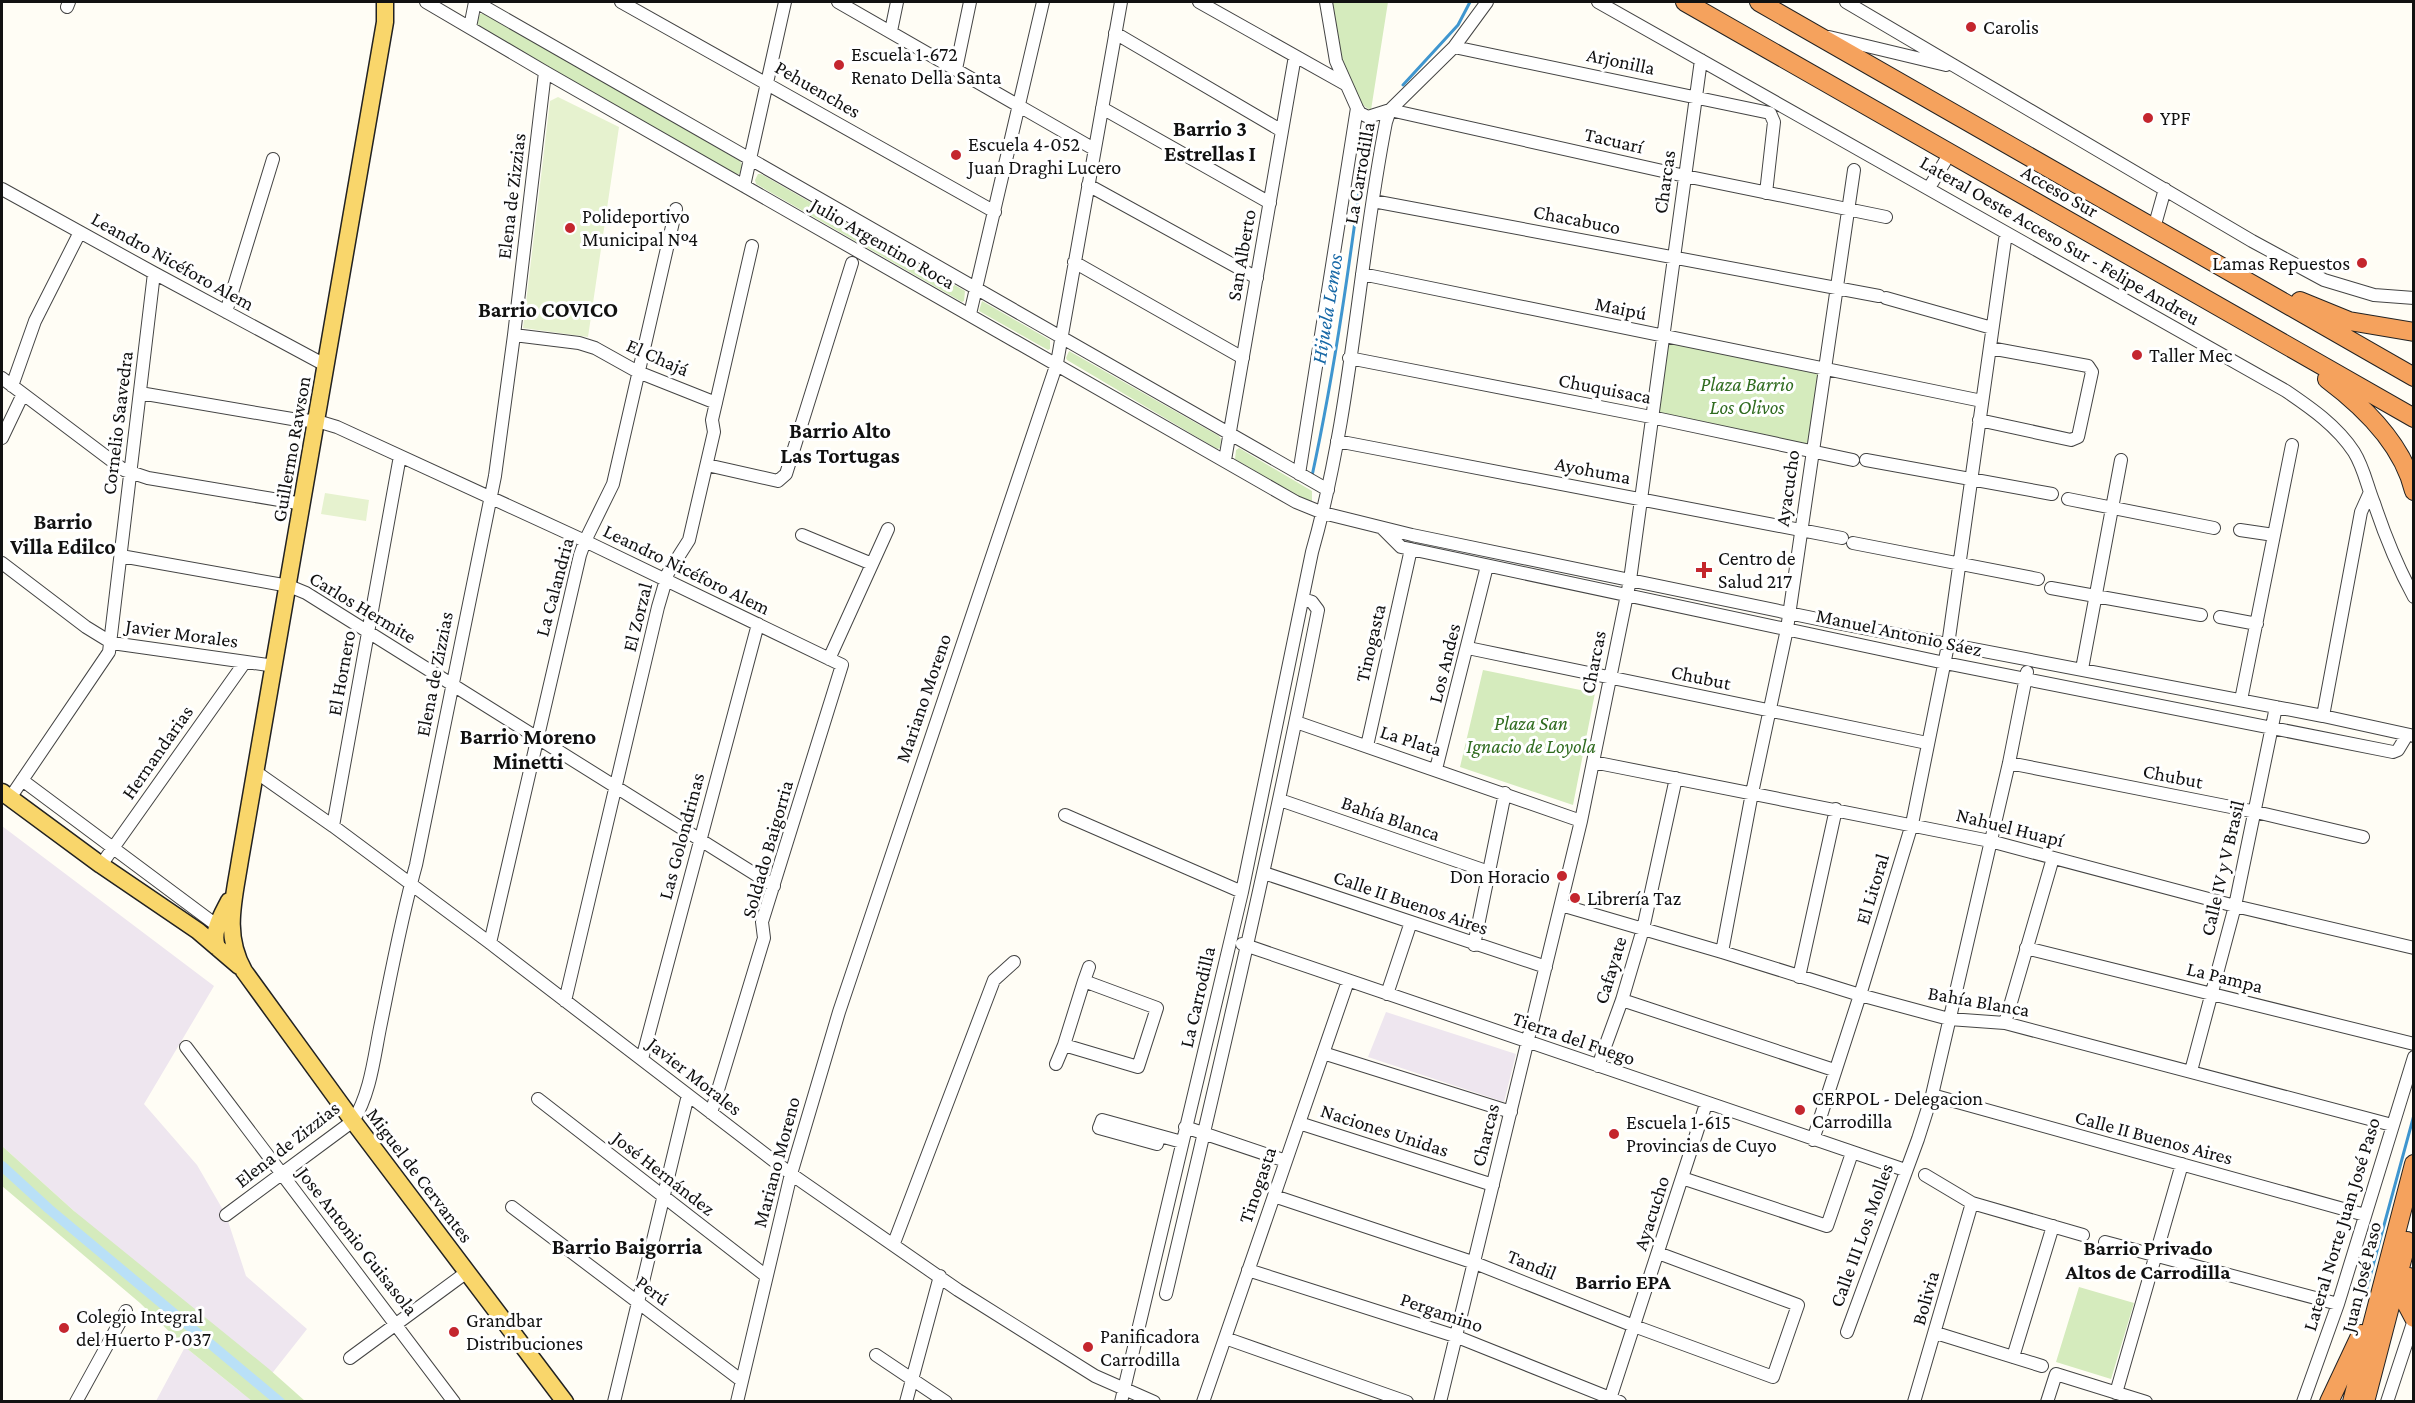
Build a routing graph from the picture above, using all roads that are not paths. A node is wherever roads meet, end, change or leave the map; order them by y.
1 (386, 2) edge
2 (391, 2) edge
3 (426, 2) edge
4 (476, 2) edge
5 (621, 2) edge
6 (772, 2) edge
7 (838, 2) edge
8 (897, 2) edge
9 (970, 2) edge
10 (1043, 2) edge
11 (1121, 2) edge
12 (1199, 2) edge
13 (1326, 2) edge
14 (1487, 2) edge
15 (1598, 2) edge
16 (1685, 2) edge
17 (1759, 2) edge
18 (1846, 2) edge
19 (784, 5) edge
20 (385, 22) junction
21 (470, 27) junction
22 (891, 32) junction
23 (1115, 33) junction
24 (1813, 33) junction
25 (1454, 47) junction
26 (1295, 56) junction
27 (1701, 60) junction
28 (956, 69) junction
29 (1959, 69) junction
30 (545, 72) junction
31 (767, 83) junction
32 (1345, 84) junction
33 (1696, 96) junction
34 (1020, 106) junction
35 (1102, 108) junction
36 (1357, 108) junction
37 (1390, 110) junction
38 (1282, 130) junction
39 (1094, 149) junction
40 (1950, 153) junction
41 (273, 159) dead end
42 (751, 159) junction
43 (1854, 170) dead end
44 (1685, 176) junction
45 (1088, 185) junction
46 (744, 186) junction
47 (1929, 188) junction
48 (2, 189) edge
49 (2165, 189) junction
50 (1766, 193) junction
51 (1373, 201) junction
52 (1270, 203) junction
53 (676, 209) dead end
54 (1847, 209) junction
55 (995, 213) junction
56 (1886, 217) dead end
57 (2154, 228) junction
58 (81, 232) junction
59 (2007, 233) junction
60 (2103, 241) junction
61 (752, 246) dead end
62 (1674, 257) junction
63 (1074, 262) junction
64 (852, 263) dead end
65 (2226, 269) junction
66 (154, 273) junction
67 (1362, 274) junction
68 (1257, 278) junction
69 (1836, 287) junction
70 (977, 290) junction
71 (2414, 298) edge
72 (226, 312) junction
73 (970, 315) junction
74 (1992, 328) junction
75 (2414, 332) edge
76 (514, 336) junction
77 (1663, 336) junction
78 (1061, 337) junction
79 (1990, 348) junction
80 (1243, 358) junction
81 (1349, 358) junction
82 (1057, 363) junction
83 (327, 366) junction
84 (1823, 369) junction
85 (638, 372) junction
86 (2414, 377) edge
87 (2, 378) edge
88 (12, 386) junction
89 (140, 393) junction
90 (23, 394) junction
91 (1982, 401) junction
92 (716, 403) junction
93 (1651, 417) junction
94 (2414, 418) edge
95 (1979, 420) junction
96 (317, 421) junction
97 (1230, 434) junction
98 (2, 438) edge
99 (1337, 441) junction
100 (2292, 446) dead end
101 (1812, 451) junction
102 (400, 456) junction
103 (1225, 460) junction
104 (2121, 460) dead end
105 (706, 465) junction
106 (130, 473) junction
107 (1299, 474) junction
108 (1971, 479) junction
109 (1328, 490) junction
110 (2414, 491) edge
111 (2370, 492) junction
112 (2052, 494) dead end
113 (489, 497) junction
114 (1640, 499) junction
115 (2068, 499) dead end
116 (303, 504) junction
117 (2113, 507) junction
118 (1323, 513) junction
119 (1382, 528) junction
120 (2214, 528) dead end
121 (888, 529) dead end
122 (1800, 530) junction
123 (2240, 530) dead end
124 (802, 535) dead end
125 (2274, 536) junction
126 (585, 541) junction
127 (1411, 549) junction
128 (121, 556) junction
129 (2, 563) edge
130 (872, 564) junction
131 (1959, 564) junction
132 (1487, 566) junction
133 (2038, 579) dead end
134 (1630, 580) junction
135 (666, 581) junction
136 (289, 586) junction
137 (2051, 588) dead end
138 (1627, 595) junction
139 (2097, 597) junction
140 (2414, 597) edge
141 (1303, 599) junction
142 (1790, 613) junction
143 (2201, 615) dead end
144 (2220, 617) dead end
145 (758, 624) junction
146 (2257, 624) junction
147 (1787, 629) junction
148 (368, 633) junction
149 (112, 643) junction
150 (1948, 645) junction
151 (1468, 648) junction
152 (829, 659) junction
153 (2029, 661) junction
154 (245, 662) junction
155 (1945, 663) junction
156 (842, 664) joint
157 (275, 666) junction
158 (2082, 669) junction
159 (1610, 678) junction
160 (2026, 678) junction
161 (451, 685) junction
162 (2241, 700) junction
163 (2276, 707) junction
164 (1770, 711) junction
165 (2323, 716) junction
166 (1296, 722) junction
167 (2272, 728) junction
168 (2410, 735) edge
169 (537, 739) junction
170 (1927, 743) junction
171 (1367, 746) junction
172 (1593, 762) junction
173 (2009, 764) junction
174 (1436, 769) junction
175 (256, 772) junction
176 (1676, 778) junction
177 (22, 780) junction
178 (616, 787) junction
179 (1505, 793) junction
180 (1752, 793) junction
181 (6, 795) edge
182 (1280, 800) junction
183 (1836, 809) junction
184 (2256, 812) junction
185 (1065, 815) dead end
186 (1581, 820) junction
187 (1912, 824) junction
188 (333, 826) junction
189 (2364, 837) dead end
190 (700, 840) junction
191 (1990, 841) junction
192 (113, 848) junction
193 (2052, 858) junction
194 (101, 865) junction
195 (1264, 873) junction
196 (1489, 873) junction
197 (411, 884) junction
198 (774, 886) junction
199 (1242, 892) junction
200 (1561, 905) junction
201 (2235, 906) junction
202 (1412, 922) junction
203 (1643, 929) junction
204 (216, 933) junction
205 (1230, 941) junction
206 (490, 943) junction
207 (1474, 945) junction
208 (1248, 946) junction
209 (2026, 948) junction
210 (2414, 948) edge
211 (1722, 952) junction
212 (1014, 962) dead end
213 (1089, 967) dead end
214 (1546, 967) junction
215 (1799, 977) junction
216 (1084, 981) junction
217 (1348, 981) junction
218 (2213, 993) junction
219 (1387, 994) junction
220 (1860, 995) junction
221 (1622, 1000) junction
222 (565, 1001) junction
223 (1949, 1019) junction
224 (2005, 1023) junction
225 (1527, 1043) junction
226 (2414, 1044) edge
227 (1064, 1045) junction
228 (186, 1047) dead end
229 (1323, 1053) junction
230 (2414, 1057) edge
231 (642, 1059) junction
232 (1056, 1064) dead end
233 (1598, 1066) junction
234 (1834, 1070) junction
235 (2191, 1071) junction
236 (688, 1095) junction
237 (1932, 1095) junction
238 (538, 1099) dead end
239 (1706, 1104) junction
240 (1510, 1112) junction
241 (711, 1113) junction
242 (353, 1121) junction
243 (1299, 1123) junction
244 (2392, 1125) junction
245 (1185, 1127) junction
246 (1204, 1132) junction
247 (1159, 1136) dead end
248 (1813, 1140) junction
249 (1182, 1142) junction
250 (1852, 1153) junction
251 (1286, 1161) junction
252 (2182, 1164) junction
253 (2414, 1164) edge
254 (1905, 1170) junction
255 (282, 1174) junction
256 (791, 1174) junction
257 (1925, 1175) dead end
258 (1682, 1178) junction
259 (1493, 1185) junction
260 (664, 1197) junction
261 (1274, 1197) junction
262 (1972, 1203) junction
263 (512, 1207) dead end
264 (2414, 1214) edge
265 (226, 1215) dead end
266 (2365, 1215) junction
267 (2053, 1226) junction
268 (2083, 1235) dead end
269 (2105, 1242) dead end
270 (894, 1244) junction
271 (1658, 1253) junction
272 (2156, 1255) junction
273 (2414, 1257) edge
274 (1474, 1263) junction
275 (2389, 1263) junction
276 (1248, 1270) junction
277 (467, 1272) junction
278 (766, 1276) junction
279 (940, 1276) junction
280 (1166, 1294) dead end
281 (638, 1303) junction
282 (2338, 1304) junction
283 (126, 1311) dead end
284 (2414, 1319) edge
285 (396, 1323) junction
286 (1634, 1326) junction
287 (1847, 1332) dead end
288 (1936, 1333) junction
289 (1455, 1336) junction
290 (1225, 1338) junction
291 (2410, 1338) edge
292 (876, 1355) dead end
293 (2013, 1357) junction
294 (350, 1358) dead end
295 (2042, 1366) dead end
296 (912, 1379) junction
297 (742, 1381) junction
298 (2116, 1393) junction
299 (1122, 1396) edge
300 (1613, 1400) edge
301 (76, 1401) edge
302 (454, 1401) edge
303 (565, 1401) edge
304 (614, 1401) edge
305 (737, 1401) edge
306 (906, 1401) edge
307 (946, 1401) edge
308 (1154, 1401) edge
309 (1203, 1401) edge
310 (1407, 1401) edge
311 (1440, 1401) edge
312 (1914, 1401) edge
313 (2047, 1401) edge
314 (2146, 1401) edge
315 (2303, 1401) edge
316 (2329, 1401) edge
317 (2352, 1401) edge
318 (2365, 1401) edge
319 (2387, 1401) edge

1 - 20 main road, Guillermo Rawson
2 - 20 main road, Guillermo Rawson
3 - 21 street, Julio Argentino Roca
4 - 21 street
4 - 42 street, Julio Argentino Roca
5 - 31 street, Pehuenches
6 - 19 street
7 - 22 street
8 - 22 street
9 - 28 street
10 - 34 street
11 - 23 street, Mariano Moreno
12 - 26 street
13 - 32 street, La Carrodilla
14 - 25 street, La Carrodilla
15 - 27 street, Lateral Oeste Acceso Sur - Felipe Andreu
16 - 40 highway, Acceso Sur
17 - 24 highway, Acceso Sur
18 - 29 street
19 - 31 street
20 - 83 main road, Guillermo Rawson
21 - 30 street, Julio Argentino Roca
22 - 28 street
23 - 35 street, Mariano Moreno
23 - 38 street
24 - 29 street
24 - 57 highway, Acceso Sur
25 - 33 street, Arjonilla
25 - 37 street, La Carrodilla
26 - 32 street
26 - 38 street, San Alberto
27 - 33 street, Charcas
27 - 47 street, Lateral Oeste Acceso Sur - Felipe Andreu
28 - 34 street
29 - 49 street
30 - 46 street, Julio Argentino Roca
30 - 76 street, Elena de Zizzias
31 - 42 street
31 - 55 street, Pehuenches
32 - 36 street, La Carrodilla
33 - 44 street, Charcas
33 - 50 street, Arjonilla
34 - 39 street
34 - 55 street
35 - 39 street, Mariano Moreno
35 - 52 street
36 - 37 street, La Carrodilla
36 - 107 street, La Carrodilla
37 - 44 street, Tacuarí
37 - 51 street, La Carrodilla
38 - 52 street, San Alberto
39 - 45 street, Mariano Moreno
40 - 47 street
40 - 60 highway, Acceso Sur
41 - 72 street
42 - 46 street
42 - 70 street, Julio Argentino Roca
43 - 54 street, Ayacucho
44 - 50 street, Tacuarí
44 - 62 street, Charcas
45 - 63 street, Mariano Moreno
45 - 68 street
46 - 73 street, Julio Argentino Roca
47 - 59 street, Lateral Oeste Acceso Sur - Felipe Andreu
48 - 58 street, Leandro Nicéforo Alem
49 - 57 street
49 - 71 street
50 - 54 street, Tacuarí
51 - 62 street, Chacabuco
51 - 67 street, La Carrodilla
52 - 68 street, San Alberto
53 - 85 street, La Calandria
54 - 56 street, Tacuarí
54 - 69 street, Ayacucho
55 - 70 street
57 - 65 highway, Acceso Sur
58 - 66 street, Leandro Nicéforo Alem
58 - 88 street
59 - 74 street, El Litoral
59 - 111 street, Lateral Oeste Acceso Sur - Felipe Andreu
60 - 94 highway, Acceso Sur
60 - 110 highway
61 - 92 street, El Zorzal
62 - 69 street, Chacabuco
62 - 77 street, Charcas
63 - 78 street, Mariano Moreno
63 - 80 street
64 - 105 street
65 - 75 highway
65 - 86 highway, Acceso Sur
66 - 72 street, Leandro Nicéforo Alem
66 - 89 street, Cornelio Saavedra
67 - 77 street, Maipú
67 - 81 street, La Carrodilla
68 - 80 street, San Alberto
69 - 74 street, Chacabuco
69 - 84 street, Ayacucho
70 - 73 street
70 - 78 street, Julio Argentino Roca
72 - 83 street, Leandro Nicéforo Alem
73 - 82 street, Julio Argentino Roca
74 - 79 street, El Litoral
76 - 85 street, El Chajá
76 - 113 street, Elena de Zizzias
77 - 84 street, Maipú
77 - 93 street, Charcas
78 - 82 street, Mariano Moreno
78 - 97 street, Julio Argentino Roca
79 - 91 street, El Litoral
79 - 95 street
80 - 97 street, San Alberto
81 - 93 street, Chuquisaca
81 - 99 street, La Carrodilla
82 - 103 street, Julio Argentino Roca
82 - 256 street, Mariano Moreno
83 - 96 main road, Guillermo Rawson
84 - 91 street, Maipú
84 - 101 street, Ayacucho
85 - 92 street, El Chajá
85 - 126 street, La Calandria
87 - 88 street
88 - 90 street
89 - 96 street, Leandro Nicéforo Alem
89 - 106 street, Cornelio Saavedra
90 - 98 street
90 - 106 street
91 - 95 street, El Litoral
92 - 105 street, El Zorzal
93 - 101 street, Chuquisaca
93 - 114 street, Charcas
95 - 108 street, El Litoral
96 - 102 street, Leandro Nicéforo Alem
96 - 116 main road, Guillermo Rawson
97 - 103 street, San Alberto
97 - 107 street, Julio Argentino Roca
99 - 109 street, La Carrodilla
99 - 114 street, Ayohuma
100 - 125 street
101 - 108 street, Chuquisaca
101 - 122 street, Ayacucho
102 - 113 street, Leandro Nicéforo Alem
102 - 148 street, El Hornero
103 - 118 street, Julio Argentino Roca
104 - 117 street
105 - 135 street, El Zorzal
106 - 116 street
106 - 128 street, Cornelio Saavedra
107 - 109 street, Julio Argentino Roca
108 - 112 street, Chuquisaca
108 - 131 street, El Litoral
109 - 118 street, La Carrodilla
111 - 140 street, Lateral Oeste Acceso Sur - Felipe Andreu
111 - 165 street
113 - 126 street, Leandro Nicéforo Alem
113 - 161 street, Elena de Zizzias
114 - 122 street, Ayohuma
114 - 134 street, Charcas
115 - 117 street
116 - 136 main road, Guillermo Rawson
117 - 120 street
117 - 139 street
118 - 119 street, Manuel Antonio Sáez
118 - 141 street, La Carrodilla
119 - 127 street, Manuel Antonio Sáez
119 - 134 street, Manuel Antonio Sáez
121 - 130 street
122 - 131 street, Ayohuma
122 - 142 street, Ayacucho
123 - 125 street
124 - 130 street
125 - 146 street
126 - 135 street, Leandro Nicéforo Alem
126 - 169 street, La Calandria
127 - 132 street, Manuel Antonio Sáez
127 - 171 street, Tinogasta
128 - 136 street, Carlos Hermite
128 - 149 street, Cornelio Saavedra
129 - 149 street, Javier Morales
130 - 152 street
131 - 133 street, Ayohuma
131 - 150 street, El Litoral
132 - 138 street, Manuel Antonio Sáez
132 - 151 street, Los Andes
134 - 138 street, Charcas
134 - 142 street, Manuel Antonio Sáez
135 - 145 street, Leandro Nicéforo Alem
135 - 178 street, El Zorzal
136 - 148 street, Carlos Hermite
136 - 157 main road, Guillermo Rawson
137 - 139 street
138 - 147 street, Manuel Antonio Sáez
138 - 159 street, Charcas
139 - 143 street
139 - 158 street
141 - 166 street, La Carrodilla
141 - 199 street, La Carrodilla
142 - 147 street, Ayacucho
142 - 150 street, Manuel Antonio Sáez
144 - 146 street
145 - 152 street, Leandro Nicéforo Alem
145 - 190 street, Las Golondrinas
146 - 162 street
147 - 155 street, Manuel Antonio Sáez
147 - 164 street, Ayacucho
148 - 161 street, Carlos Hermite
148 - 188 street, El Hornero
149 - 154 street, Javier Morales
149 - 177 street, Cornelio Saavedra
150 - 153 street, Manuel Antonio Sáez
150 - 155 street, El Litoral
151 - 159 street, Chubut
151 - 174 street, Los Andes
152 - 156 street, Leandro Nicéforo Alem
153 - 158 street, Manuel Antonio Sáez
153 - 160 street, Calle III Los Molles
154 - 157 street, Javier Morales
154 - 192 street, Hernandarias
155 - 160 street, Manuel Antonio Sáez
155 - 170 street, El Litoral
156 - 198 street, Soldado Baigorria
157 - 175 main road, Guillermo Rawson
158 - 162 street, Manuel Antonio Sáez
159 - 164 street, Chubut
159 - 172 street, Charcas
160 - 167 street, Manuel Antonio Sáez
160 - 173 street, Calle III Los Molles
161 - 169 street, Carlos Hermite
161 - 197 street, Elena de Zizzias
162 - 163 street, Manuel Antonio Sáez
163 - 165 street, Manuel Antonio Sáez
163 - 167 street, Calle IV y V Brasil
164 - 170 street, Chubut
164 - 180 street, Ayacucho
165 - 168 street, Manuel Antonio Sáez
166 - 171 street, La Plata
166 - 182 street, La Carrodilla
167 - 168 street, Manuel Antonio Sáez
167 - 184 street, Calle IV y V Brasil
169 - 178 street, Carlos Hermite
169 - 206 street, La Calandria
170 - 187 street, El Litoral
171 - 174 street, La Plata
172 - 176 street, Nahuel Huapí
172 - 186 street, Charcas
173 - 184 street, Chubut
173 - 191 street, Calle III Los Molles
174 - 179 street, La Plata
175 - 188 street, Javier Morales
175 - 204 main road, Guillermo Rawson
176 - 180 street, Nahuel Huapí
176 - 203 street, Cafayate
177 - 181 street, Cornelio Saavedra
177 - 192 street
178 - 190 street, Carlos Hermite
178 - 222 street, El Zorzal
179 - 186 street, La Plata
179 - 196 street
180 - 183 street, Nahuel Huapí
180 - 211 street, Ayacucho
181 - 194 main road, Miguel de Cervantes
182 - 195 street, La Carrodilla
182 - 196 street, Bahía Blanca
183 - 187 street, Nahuel Huapí
183 - 215 street
184 - 189 street, Chubut
184 - 201 street, Calle IV y V Brasil
185 - 199 street
186 - 200 street, Charcas
187 - 191 street, Nahuel Huapí
187 - 220 street, El Litoral
188 - 197 street, Javier Morales
190 - 198 street, Carlos Hermite
190 - 231 street, Las Golondrinas
191 - 193 street, Nahuel Huapí
191 - 223 street, Calle III Los Molles
192 - 194 street, Hernandarias
192 - 204 street
193 - 201 street, Nahuel Huapí
193 - 209 street
194 - 204 main road, Miguel de Cervantes
195 - 202 street, Calle II Buenos Aires
195 - 208 street, La Carrodilla
196 - 207 street
197 - 206 street, Javier Morales
197 - 242 street, Elena de Zizzias
198 - 241 street, Soldado Baigorria
199 - 205 street, La Carrodilla
200 - 203 street, Bahía Blanca
200 - 214 street, Charcas
201 - 210 street, Nahuel Huapí
201 - 218 street, Calle IV y V Brasil
202 - 207 street, Calle II Buenos Aires
202 - 219 street
203 - 211 street, Bahía Blanca
203 - 221 street, Cafayate
204 - 242 main road, Miguel de Cervantes
205 - 208 street, Tierra del Fuego
205 - 245 street, La Carrodilla
206 - 222 street, Javier Morales
207 - 214 street, Calle II Buenos Aires
208 - 217 street, Tierra del Fuego
208 - 246 street, La Carrodilla
209 - 218 street, La Pampa
209 - 224 street
211 - 215 street, Bahía Blanca
212 - 270 street
213 - 216 street
214 - 225 street, Charcas
215 - 220 street, Bahía Blanca
216 - 227 street
216 - 227 street
217 - 219 street, Tierra del Fuego
217 - 229 street, Tinogasta
218 - 226 street, La Pampa
218 - 235 street, Calle IV y V Brasil
219 - 225 street, Tierra del Fuego
220 - 223 street, Bahía Blanca
220 - 234 street, El Litoral
221 - 233 street, Cafayate
221 - 234 street
222 - 231 street, Javier Morales
223 - 224 street, Bahía Blanca
223 - 237 street, Calle III Los Molles
224 - 235 street, Bahía Blanca
225 - 233 street, Tierra del Fuego
225 - 240 street, Charcas
227 - 232 street
228 - 255 street, Jose Antonio Guisasola
229 - 240 street
229 - 243 street, Tinogasta
230 - 244 street, Lateral Norte Juan José Paso
231 - 236 street, Javier Morales
233 - 239 street, Tierra del Fuego
234 - 248 street, El Litoral
235 - 244 street, Bahía Blanca
236 - 241 street, Javier Morales
236 - 260 street
237 - 252 street, Calle II Buenos Aires
237 - 254 street, Calle III Los Molles
238 - 260 street, José Hernández
239 - 248 street, Tierra del Fuego
239 - 258 street, Ayacucho
240 - 259 street, Charcas
241 - 256 street, Javier Morales
242 - 255 street, Elena de Zizzias
242 - 277 main road, Miguel de Cervantes
243 - 251 street, Tinogasta
243 - 259 street, Naciones Unidas
244 - 266 street, Lateral Norte Juan José Paso
245 - 246 street
245 - 249 street, La Carrodilla
246 - 251 street
246 - 280 street, La Carrodilla
247 - 249 street
248 - 250 street, Tierra del Fuego
249 - 299 street, La Carrodilla
250 - 254 street, Tierra del Fuego
250 - 258 street
251 - 261 street, Tinogasta
252 - 266 street, Calle II Buenos Aires
252 - 272 street
253 - 275 highway, Juan José Paso
254 - 287 street, Calle III Los Molles
255 - 265 street, Elena de Zizzias
255 - 285 street, Jose Antonio Guisasola
256 - 270 street, Javier Morales
256 - 278 street, Mariano Moreno
257 - 262 street
258 - 271 street, Ayacucho
259 - 274 street, Charcas
260 - 278 street, José Hernández
260 - 281 street
261 - 274 street, Tandil
261 - 276 street, Tinogasta
262 - 267 street
262 - 288 street, Bolivia
263 - 281 street, Perú
264 - 318 highway, Juan José Paso
266 - 282 street, Lateral Norte Juan José Paso
267 - 268 street
267 - 293 street
269 - 272 street
270 - 279 street, Javier Morales
271 - 286 street, Ayacucho
271 - 286 street, Tandil
272 - 282 street
272 - 298 street
273 - 284 highway
274 - 286 street, Tandil
274 - 289 street, Charcas
275 - 316 highway
275 - 317 highway, Juan José Paso
276 - 289 street, Pergamino
276 - 290 street, Tinogasta
277 - 285 street
277 - 303 main road, Miguel de Cervantes
278 - 297 street, Mariano Moreno
279 - 296 street
279 - 299 street, Javier Morales
281 - 297 street, Perú
281 - 304 street
282 - 315 street, Lateral Norte Juan José Paso
283 - 301 street
284 - 291 street
285 - 294 street
285 - 302 street, Jose Antonio Guisasola
286 - 300 street, Ayacucho
288 - 293 street
288 - 312 street, Bolivia
289 - 300 street, Pergamino
289 - 311 street, Charcas
290 - 309 street, Tinogasta
290 - 310 street
291 - 319 street
292 - 296 street
293 - 295 street
296 - 306 street
296 - 307 street
297 - 305 street, Mariano Moreno
298 - 313 street
298 - 314 street
299 - 308 street, Javier Morales

